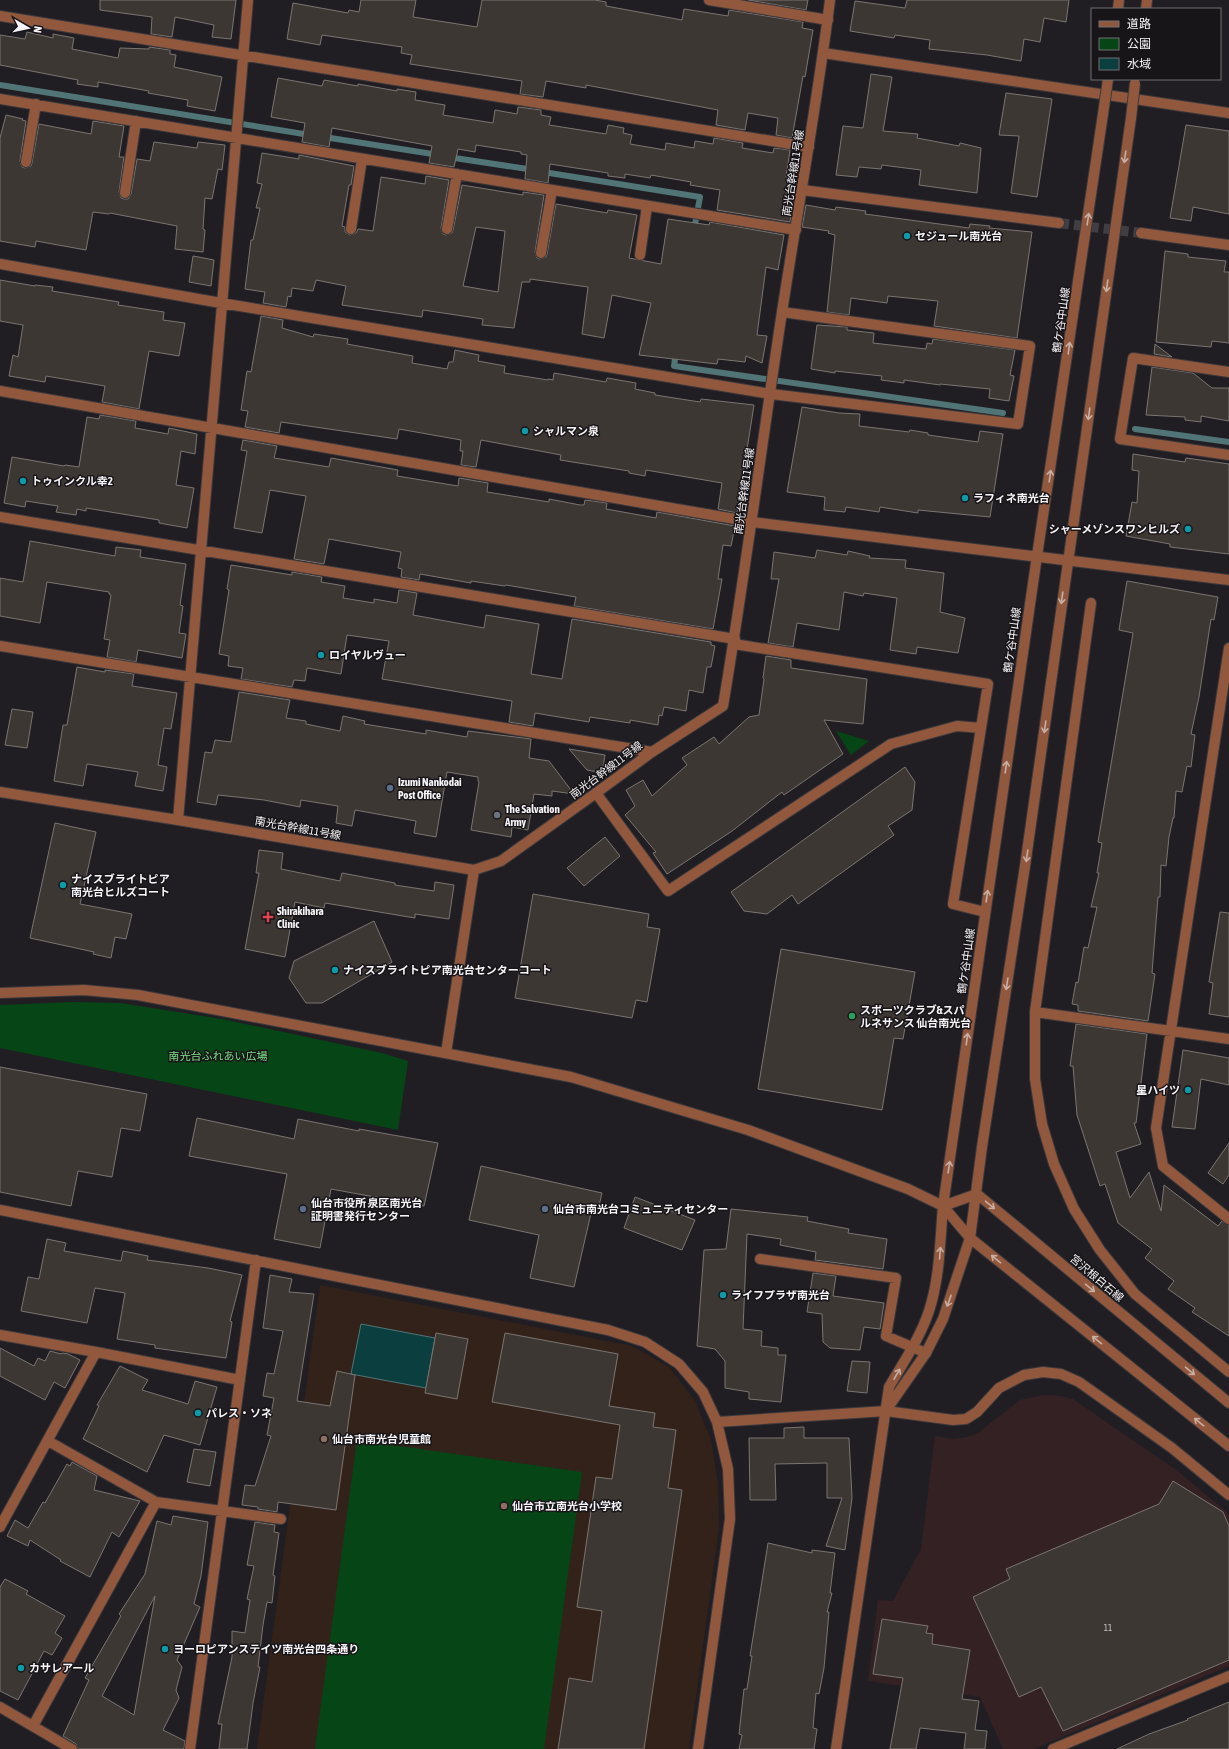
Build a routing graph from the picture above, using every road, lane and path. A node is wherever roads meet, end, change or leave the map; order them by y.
1 (248, 0) edge
2 (708, 0) edge
3 (830, 0) edge
4 (0, 16) edge
5 (828, 20) junction
6 (824, 53) junction
7 (244, 55) junction
8 (1108, 80) edge
9 (1136, 81) edge
10 (0, 99) edge
11 (36, 104) junction
12 (1229, 113) edge
13 (136, 121) junction
14 (236, 135) junction
15 (809, 147) junction
16 (362, 159) junction
17 (26, 162) dead end
18 (457, 174) junction
19 (552, 190) junction
20 (802, 190) junction
21 (125, 193) dead end
22 (648, 206) junction
23 (1059, 223) tunnel mouth
24 (351, 229) dead end
25 (447, 229) dead end
26 (796, 230) junction
27 (1141, 233) tunnel mouth
28 (1229, 245) edge
29 (541, 253) dead end
30 (640, 254) dead end
31 (0, 264) edge
32 (221, 303) junction
33 (782, 312) junction
34 (1229, 372) edge
35 (771, 390) junction
36 (0, 391) edge
37 (211, 427) junction
38 (1229, 455) edge
39 (0, 517) edge
40 (752, 522) junction
41 (201, 552) junction
42 (1037, 556) junction
43 (1068, 559) junction
44 (1229, 580) edge
45 (1091, 603) dead end
46 (734, 641) junction
47 (0, 646) edge
48 (1229, 648) edge
49 (191, 678) junction
50 (981, 728) junction
51 (652, 752) junction
52 (0, 792) edge
53 (596, 793) junction
54 (178, 820) junction
55 (474, 870) junction
56 (985, 912) junction
57 (0, 992) edge
58 (1035, 1012) junction
59 (1170, 1031) junction
60 (1229, 1040) edge
61 (446, 1054) junction
62 (977, 1194) junction
63 (943, 1206) junction
64 (0, 1210) edge
65 (1229, 1219) edge
66 (970, 1238) junction
67 (760, 1259) dead end
68 (256, 1260) junction
69 (0, 1335) edge
70 (912, 1347) junction
71 (96, 1352) junction
72 (926, 1353) junction
73 (1229, 1372) edge
74 (240, 1380) junction
75 (1229, 1403) edge
76 (886, 1411) junction
77 (717, 1422) junction
78 (48, 1440) junction
79 (1229, 1446) edge
80 (1229, 1495) edge
81 (156, 1502) junction
82 (222, 1511) junction
83 (281, 1519) dead end
84 (0, 1527) edge
85 (1229, 1676) edge
86 (0, 1707) edge
87 (33, 1726) junction
88 (72, 1749) edge
89 (190, 1749) edge
90 (698, 1749) edge
91 (836, 1749) edge
92 (1053, 1749) edge

1 - 7 street
2 - 5 street
3 - 5 street, 南光台幹線11号線
4 - 7 street
5 - 6 street, 南光台幹線11号線
6 - 12 street
6 - 15 street, 南光台幹線11号線
7 - 14 street
7 - 15 street
42 -> 8 street, 鶴ケ谷中山線, bridge
9 -> 43 street, bridge
10 - 11 street
11 - 13 street
11 - 17 street
13 - 14 street
13 - 21 street
14 - 16 street
14 - 32 street
15 - 20 street, 南光台幹線11号線
16 - 18 street
16 - 24 street
18 - 19 street
18 - 25 street
19 - 22 street
19 - 29 street
20 - 23 street
20 - 26 street, 南光台幹線11号線
22 - 26 street
22 - 30 street
26 - 33 street, 南光台幹線11号線
27 - 28 street
31 - 32 street
32 - 35 street
32 - 37 street
33 - 35 street, 南光台幹線11号線
33 - 35 street
34 - 38 street
35 - 40 street, 南光台幹線11号線
36 - 37 street
37 - 40 street
37 - 41 street
39 - 41 street
40 - 42 street
40 - 46 street, 南光台幹線11号線
41 - 46 street
41 - 49 street
42 - 43 street
56 -> 42 street, 鶴ケ谷中山線
43 - 44 street
43 -> 62 street
45 - 58 street
46 - 50 street
46 - 51 street, 南光台幹線11号線
47 - 49 street
48 - 59 street
49 - 51 street
49 - 54 street
50 - 53 street
50 - 56 street
51 - 53 street, 南光台幹線11号線
52 - 54 street, 南光台幹線11号線
53 - 55 street, 南光台幹線11号線
54 - 55 street, 南光台幹線11号線
55 - 61 street
63 -> 56 street, 鶴ケ谷中山線
57 - 61 street
58 - 59 street
58 - 73 street
59 - 60 street
59 - 65 street
61 - 63 street
62 - 63 street
62 - 66 street
62 -> 75 street, 宮沢根白石線
63 - 66 street
70 -> 63 street, 鶴ケ谷中山線
64 - 68 street
66 -> 72 street
79 -> 66 street
67 - 70 street
68 - 74 street
68 - 77 street
69 - 71 street
70 - 72 street
76 -> 70 street, 鶴ケ谷中山線
71 - 74 street
71 - 78 street
72 - 76 street
74 - 82 street
76 - 77 street
76 - 80 street
76 - 91 street, 鶴ケ谷中山線
77 - 90 street
78 - 81 street
78 - 84 street
81 - 82 street
81 - 87 street
82 - 83 street
82 - 89 street
85 - 92 street
86 - 87 street
87 - 88 street

